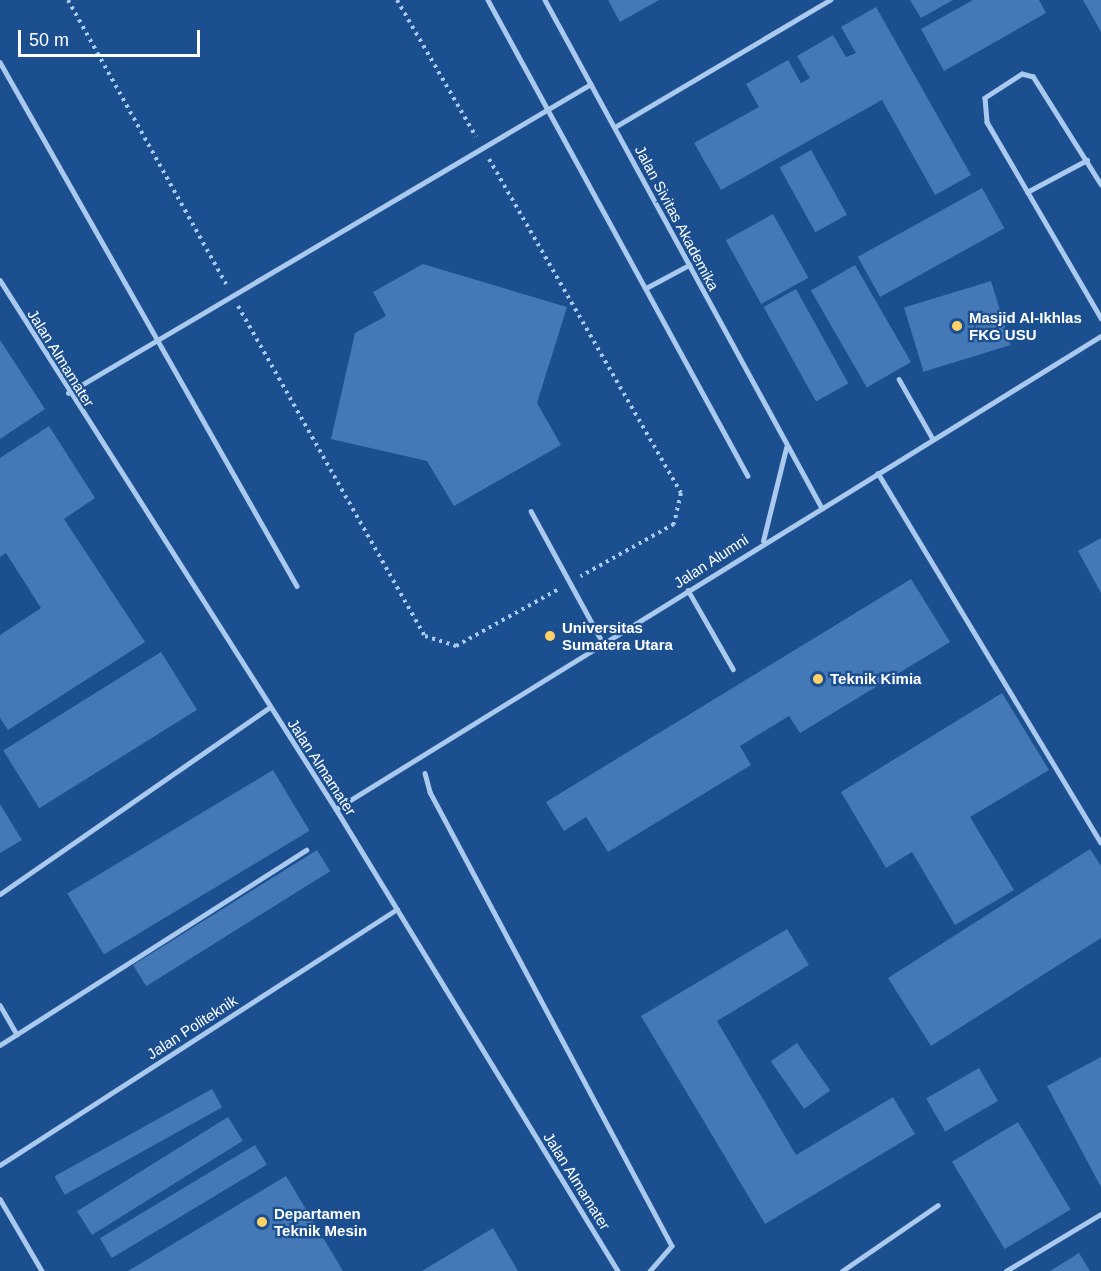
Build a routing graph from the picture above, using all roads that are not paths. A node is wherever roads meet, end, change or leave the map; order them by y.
1 (488, 0) edge
2 (545, 0) edge
3 (830, 0) edge
4 (0, 62) edge
5 (591, 84) junction
6 (548, 109) junction
7 (615, 127) junction
8 (1087, 160) junction
9 (1101, 186) edge
10 (1027, 192) junction
11 (689, 265) junction
12 (0, 280) edge
13 (646, 288) junction
14 (1101, 318) edge
15 (1101, 336) edge
16 (160, 339) junction
17 (899, 379) dead end
18 (68, 393) junction
19 (933, 439) junction
20 (786, 448) junction
21 (878, 473) junction
22 (748, 476) dead end
23 (822, 508) junction
24 (531, 511) dead end
25 (763, 542) junction
26 (297, 586) dead end
27 (688, 590) junction
28 (603, 643) junction
29 (733, 669) dead end
30 (269, 708) junction
31 (425, 773) dead end
32 (336, 809) junction
33 (1099, 833) edge
34 (1101, 842) edge
35 (306, 850) dead end
36 (0, 894) edge
37 (397, 909) junction
38 (0, 1005) edge
39 (17, 1034) junction
40 (0, 1045) edge
41 (0, 1165) edge
42 (0, 1199) edge
43 (938, 1205) dead end
44 (1101, 1214) edge
45 (42, 1271) edge
46 (618, 1271) edge
47 (650, 1271) edge
48 (842, 1271) edge
49 (1006, 1271) edge

1 - 6 lane
2 - 5 lane, Jalan Sivitas Akademika
3 - 7 lane
4 - 16 lane
5 - 6 lane
5 - 7 lane, Jalan Sivitas Akademika
6 - 13 lane
6 - 16 lane
7 - 11 lane, Jalan Sivitas Akademika
8 - 9 lane
8 - 10 lane
8 - 10 lane
10 - 14 lane
11 - 13 lane
11 - 20 lane, Jalan Sivitas Akademika
12 - 18 lane, Jalan Almamater
13 - 22 lane
15 - 19 lane, Jalan Alumni
16 - 18 lane
16 - 26 lane
17 - 19 lane
18 - 30 lane, Jalan Almamater
19 - 21 lane, Jalan Alumni
20 - 23 lane, Jalan Sivitas Akademika
20 - 25 lane
21 - 23 lane, Jalan Alumni
21 - 33 lane
23 - 25 lane, Jalan Alumni
24 - 28 lane
25 - 27 lane, Jalan Alumni
27 - 28 lane, Jalan Alumni
27 - 29 lane
28 - 32 lane, Jalan Alumni
30 - 32 lane, Jalan Almamater
30 - 36 lane
31 - 47 lane
32 - 37 lane, Jalan Almamater
33 - 34 lane
35 - 39 lane
37 - 41 lane, Jalan Politeknik
37 - 46 lane, Jalan Almamater
38 - 39 lane
39 - 40 lane
42 - 45 lane
43 - 48 lane
44 - 49 lane

